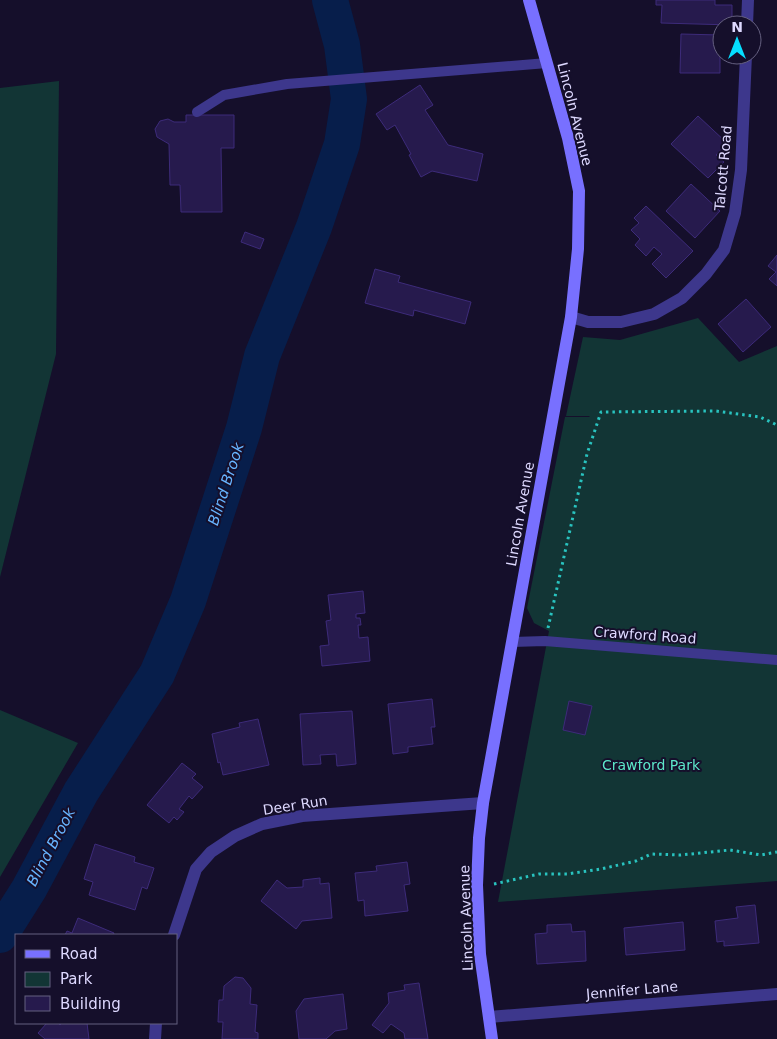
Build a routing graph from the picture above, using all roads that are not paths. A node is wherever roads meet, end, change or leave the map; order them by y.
1 (528, 0) edge
2 (748, 0) edge
3 (747, 15) edge
4 (547, 63) junction
5 (746, 65) edge
6 (196, 112) dead end
7 (571, 317) junction
8 (512, 642) junction
9 (777, 660) edge
10 (483, 803) junction
11 (174, 934) edge
12 (777, 994) edge
13 (489, 1017) junction
14 (156, 1024) edge
15 (155, 1039) edge
16 (492, 1039) edge

1 - 4 street, Lincoln Avenue
2 - 3 street
4 - 6 lane
4 - 7 street, Lincoln Avenue
5 - 7 street, Talcott Road
7 - 8 street, Lincoln Avenue
8 - 9 lane, Crawford Road
8 - 10 street, Lincoln Avenue
10 - 11 street, Deer Run
10 - 13 street, Lincoln Avenue
12 - 13 street, Jennifer Lane
13 - 16 street, Lincoln Avenue
14 - 15 street

